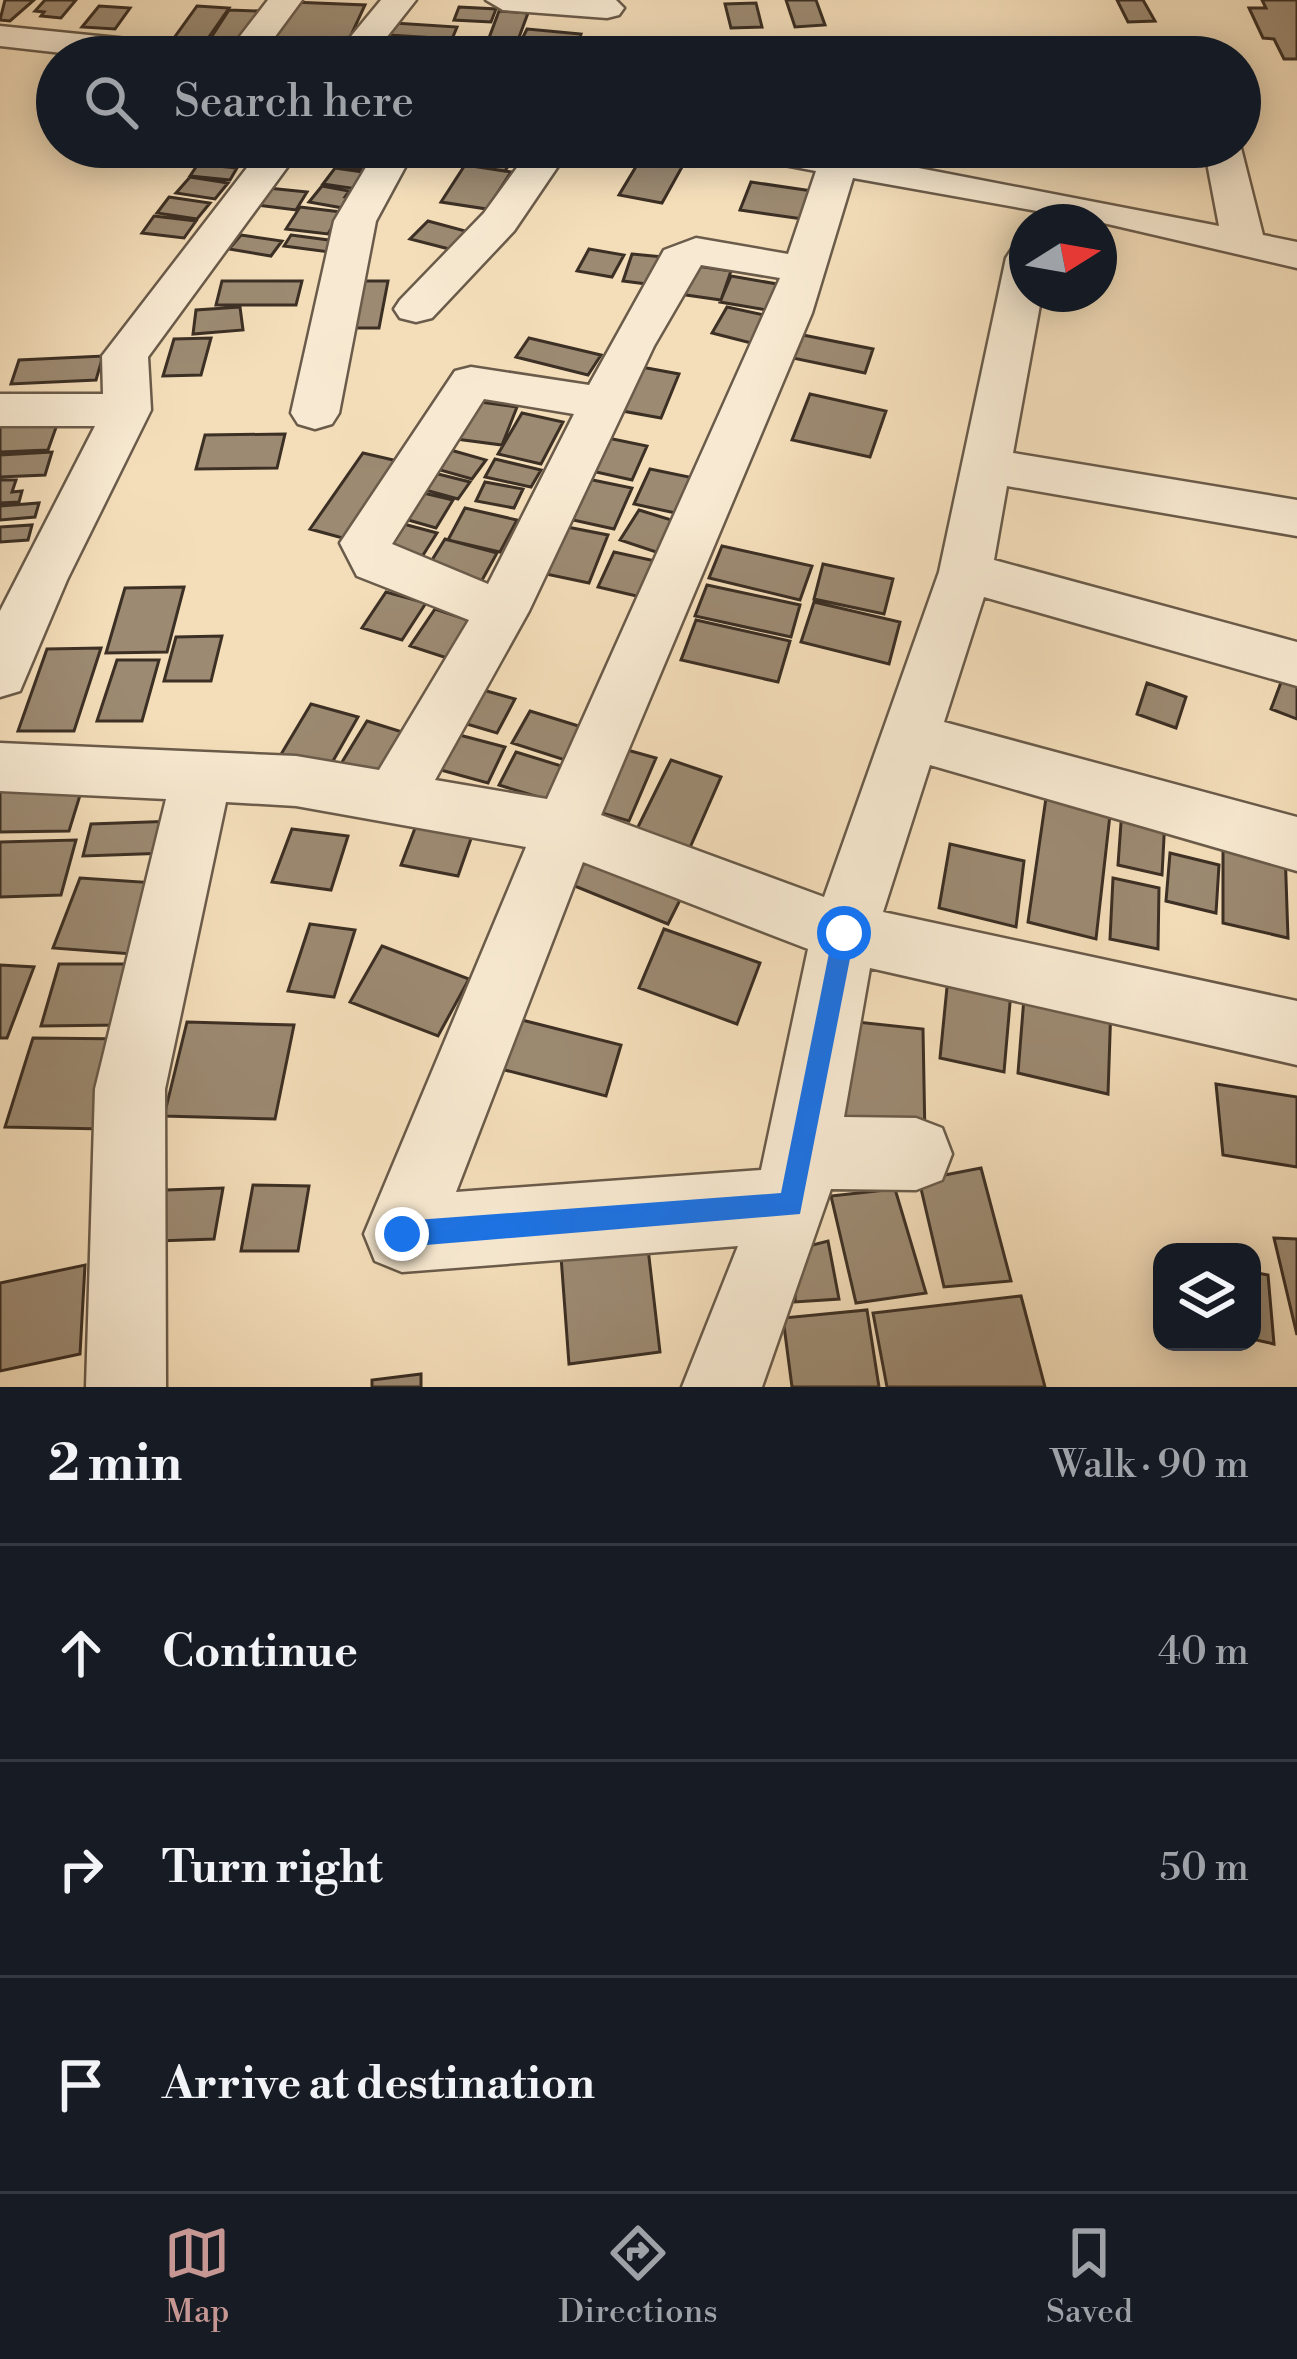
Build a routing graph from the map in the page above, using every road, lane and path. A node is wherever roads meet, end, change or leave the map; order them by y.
1 (285, 0) edge
2 (399, 0) edge
3 (503, 0) edge
4 (70, 14) dead end
5 (604, 16) edge
6 (0, 36) edge
7 (50, 36) edge
8 (258, 36) edge
9 (369, 36) edge
10 (36, 40) edge
11 (267, 168) edge
12 (386, 168) edge
13 (537, 168) edge
14 (837, 168) edge
15 (855, 168) edge
16 (1228, 168) edge
17 (1009, 205) edge
18 (1117, 224) edge
19 (1244, 244) junction
20 (1297, 256) edge
21 (804, 268) junction
22 (416, 309) dead end
23 (1017, 312) edge
24 (604, 404) junction
25 (0, 410) edge
26 (127, 410) junction
27 (315, 413) dead end
28 (988, 466) junction
29 (1297, 518) edge
30 (964, 572) junction
31 (20, 579) edge
32 (502, 611) junction
33 (1297, 664) edge
34 (0, 675) edge
35 (910, 736) junction
36 (0, 767) edge
37 (201, 777) junction
38 (394, 798) junction
39 (565, 828) junction
40 (1297, 844) edge
41 (844, 933) junction
42 (1297, 1034) edge
43 (916, 1154) dead end
44 (796, 1179) junction
45 (126, 1387) edge
46 (722, 1387) edge

1 - 8 street
2 - 9 street
3 - 5 street
4 - 7 street
6 - 10 street
11 - 26 street
12 - 27 street
13 - 22 street
14 - 21 street
15 - 17 street
16 - 19 street
18 - 19 street
19 - 20 street
21 - 24 street
21 - 39 street
23 - 28 street
24 - 32 street
24 - 32 street
25 - 26 street
26 - 31 street
28 - 29 street
28 - 30 street
30 - 33 street
30 - 35 street
31 - 34 street
32 - 38 street
35 - 40 street
35 - 41 street
36 - 37 street
37 - 38 street
37 - 45 street
38 - 39 street
39 - 41 street
39 - 44 street
41 - 42 street
41 - 44 street
43 - 44 street
44 - 46 street

